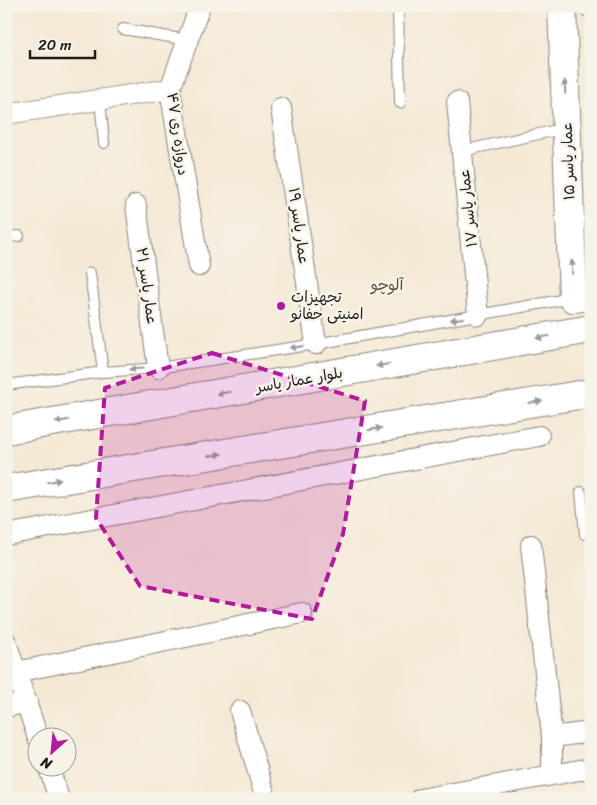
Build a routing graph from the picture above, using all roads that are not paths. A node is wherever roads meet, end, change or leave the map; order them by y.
1 (200, 6) edge
2 (398, 6) edge
3 (562, 6) edge
4 (123, 29) dead end
5 (187, 40) junction
6 (170, 89) junction
7 (100, 100) junction
8 (458, 102) dead end
9 (400, 103) dead end
10 (281, 108) dead end
11 (6, 114) edge
12 (567, 128) junction
13 (104, 143) dead end
14 (462, 151) junction
15 (136, 205) dead end
16 (19, 236) dead end
17 (6, 237) edge
18 (199, 266) dead end
19 (90, 273) dead end
20 (582, 297) edge
21 (478, 314) junction
22 (591, 329) edge
23 (316, 344) junction
24 (158, 368) junction
25 (103, 372) junction
26 (6, 385) edge
27 (591, 393) edge
28 (6, 430) edge
29 (539, 436) dead end
30 (6, 489) edge
31 (581, 492) dead end
32 (591, 534) edge
33 (6, 535) edge
34 (531, 546) dead end
35 (302, 614) dead end
36 (6, 642) edge
37 (16, 672) junction
38 (27, 702) junction
39 (6, 707) edge
40 (240, 711) dead end
41 (35, 728) edge
42 (591, 732) edge
43 (552, 736) junction
44 (591, 768) edge
45 (552, 774) junction
46 (52, 778) edge
47 (59, 799) edge
48 (266, 799) edge
49 (420, 799) edge

1 - 5 street, دروازه ری ۴۷
2 - 9 lane
12 -> 3 main road, عمار یاسر ۱۵
4 - 5 lane
5 - 6 street, دروازه ری ۴۷
6 - 7 street
6 - 18 street, دروازه ری ۴۷
7 - 11 street
7 - 13 lane
8 - 14 street, عمار یاسر ۱۷
10 - 23 street, عمار یاسر ۱۹
12 - 14 lane
20 -> 12 main road, عمار یاسر ۱۵
14 - 21 street, عمار یاسر ۱۷
15 - 24 street, عمار یاسر ۲۱
16 - 17 lane
19 - 25 lane
20 - 21 lane
21 -> 23 lane
22 -> 28 main road, بلوار عمار یاسر
23 -> 24 lane
24 -> 25 lane
25 - 26 lane
30 -> 27 main road
29 - 33 street
31 - 32 lane
34 - 43 street
35 - 37 street
36 - 37 street
37 - 38 street
38 - 39 street
38 - 41 street
40 - 48 street
42 - 43 street
43 - 45 street
44 - 45 street
45 - 49 street
46 - 47 street

